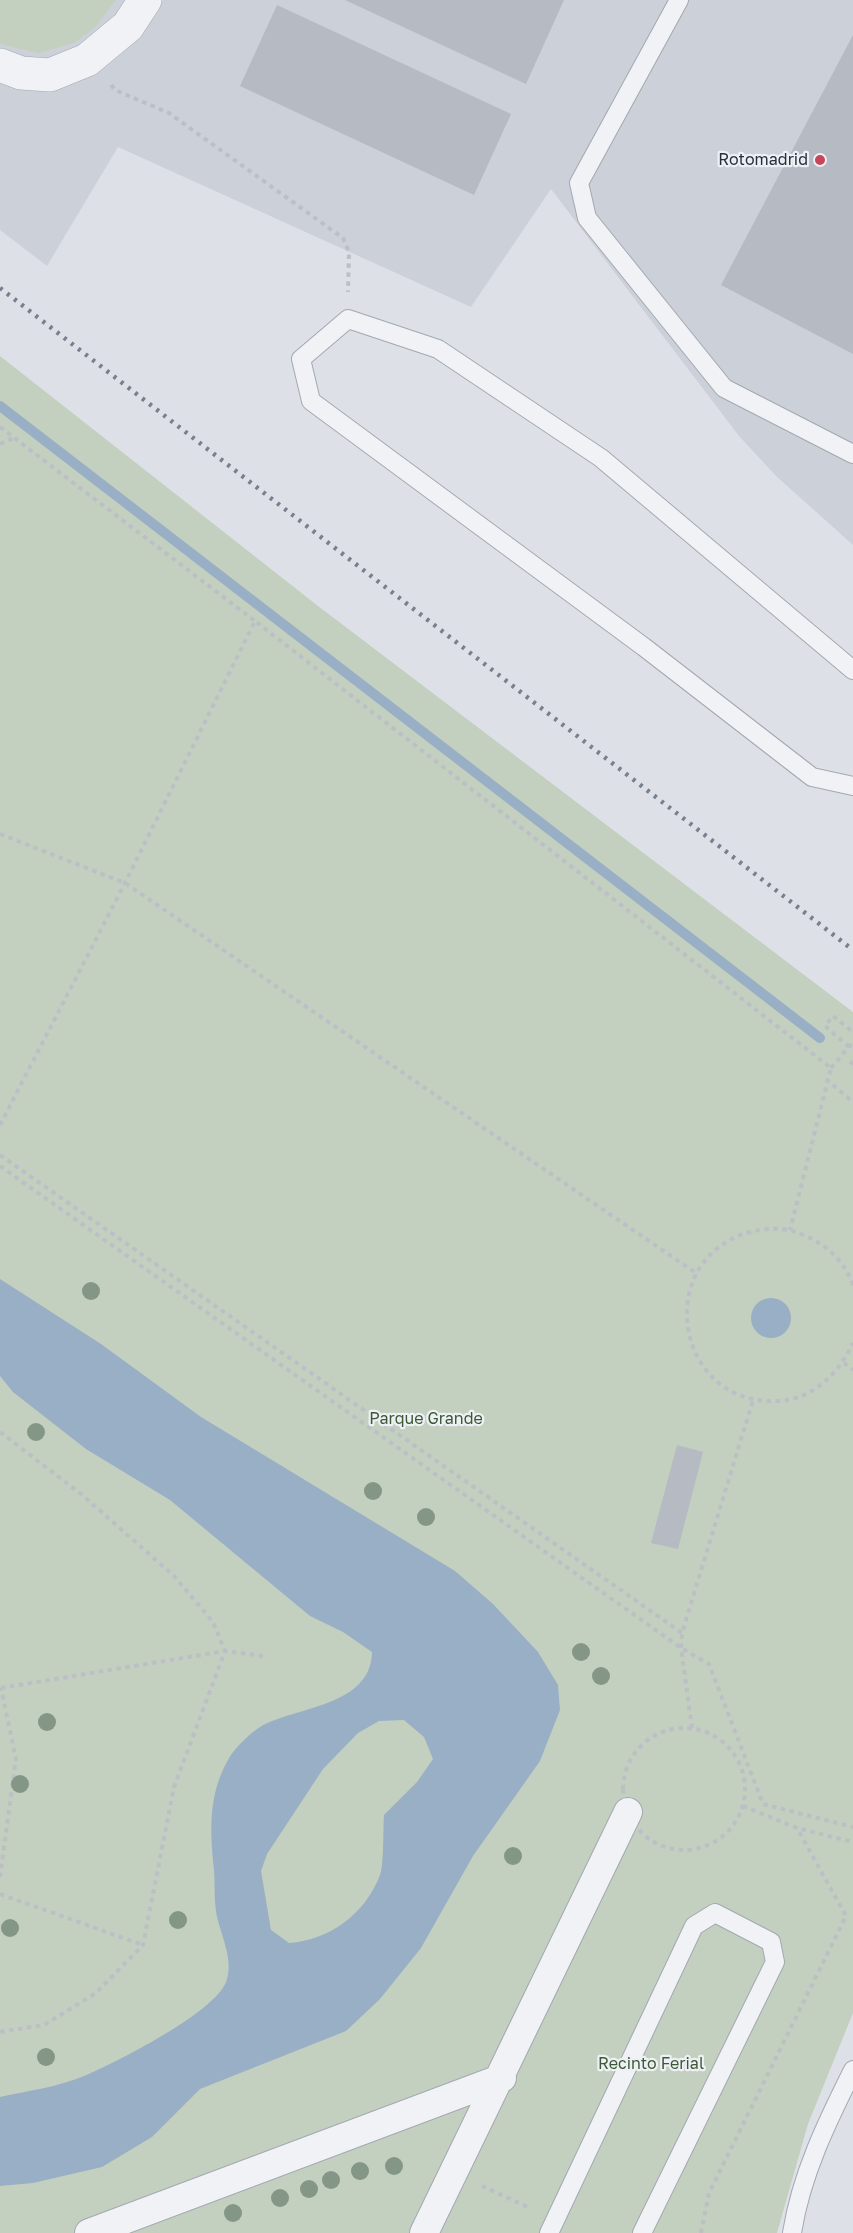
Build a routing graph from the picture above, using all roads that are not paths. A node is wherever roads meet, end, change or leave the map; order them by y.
1 (145, 0) edge
2 (679, 0) edge
3 (0, 65) edge
4 (853, 454) edge
5 (853, 670) edge
6 (853, 786) edge
7 (628, 1812) road end
8 (853, 2070) edge
9 (502, 2078) junction
10 (552, 2227) edge
11 (89, 2233) edge
12 (424, 2233) edge
13 (642, 2233) edge
14 (792, 2233) edge

1 - 3 street
2 - 4 lane
5 - 6 lane
7 - 9 street
8 - 14 lane
9 - 11 street
9 - 12 street
10 - 13 lane

